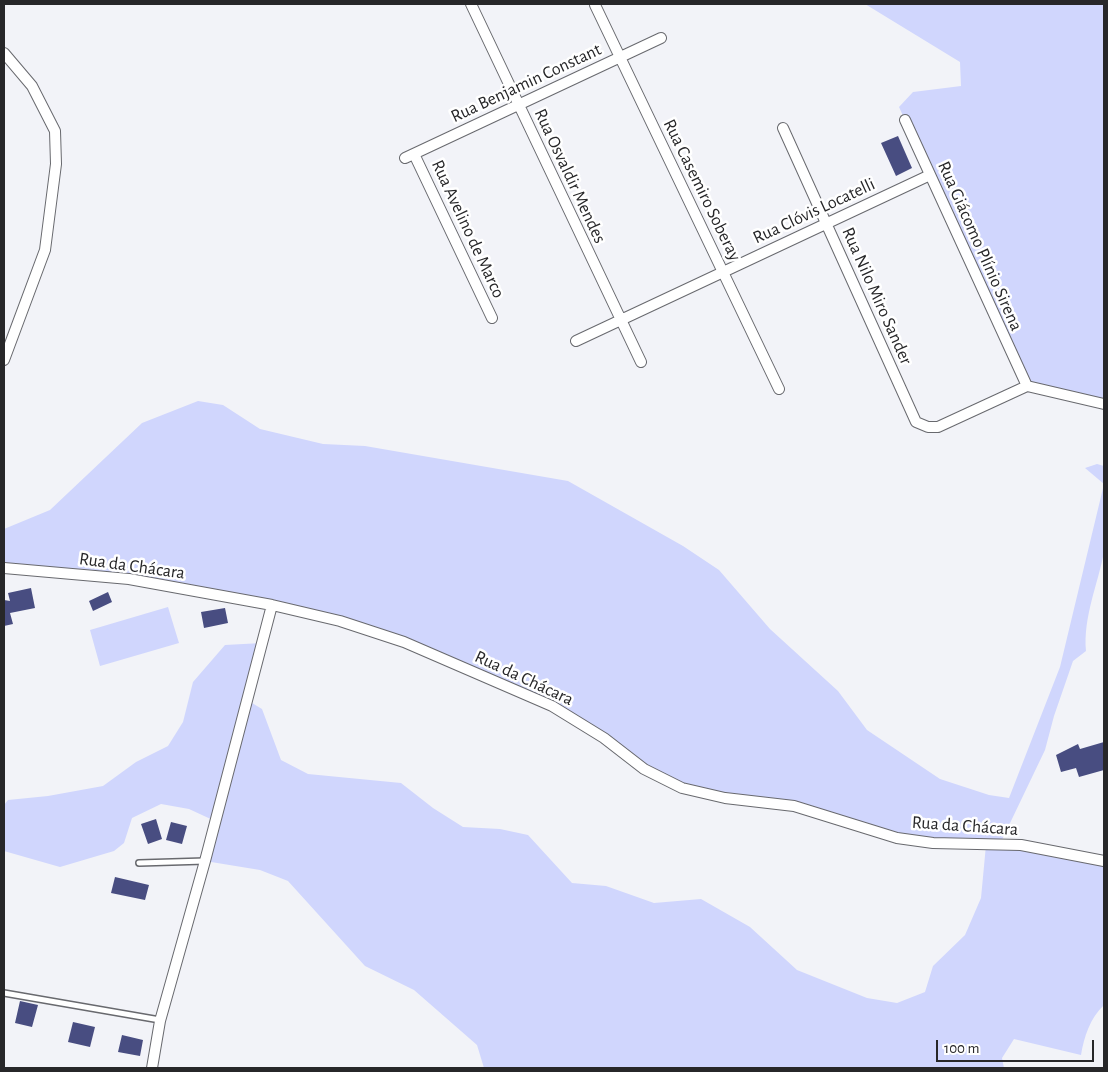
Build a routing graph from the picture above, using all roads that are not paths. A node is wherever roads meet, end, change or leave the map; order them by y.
1 (471, 4) edge
2 (595, 5) dead end
3 (661, 38) dead end
4 (4, 53) edge
5 (620, 57) junction
6 (519, 105) junction
7 (905, 120) dead end
8 (783, 128) dead end
9 (410, 156) joint
10 (930, 175) junction
11 (826, 224) junction
12 (723, 272) junction
13 (492, 318) dead end
14 (621, 320) junction
15 (576, 341) dead end
16 (4, 360) edge
17 (641, 362) dead end
18 (1027, 386) junction
19 (779, 389) dead end
20 (1104, 404) edge
21 (4, 568) edge
22 (272, 605) junction
23 (205, 861) junction
24 (1104, 862) edge
25 (139, 863) dead end
26 (4, 993) edge
27 (160, 1020) junction
28 (152, 1068) edge

1 - 6 street, Rua Osvaldir Mendes
2 - 5 street, Rua Casemiro Soberay
3 - 5 street, Rua Benjamin Constant
4 - 16 street
5 - 6 street, Rua Benjamin Constant
5 - 12 street, Rua Casemiro Soberay
6 - 9 street, Rua Benjamin Constant
6 - 14 street, Rua Osvaldir Mendes
7 - 10 street, Rua Giácomo Plínio Sirena
8 - 11 street, Rua Nilo Miro Sander
9 - 13 street, Rua Avelino de Marco
10 - 11 street, Rua Clóvis Locatelli
10 - 18 street, Rua Giácomo Plínio Sirena
11 - 12 street, Rua Clóvis Locatelli
11 - 18 street, Rua Nilo Miro Sander
12 - 14 street, Rua Clóvis Locatelli
12 - 19 street, Rua Casemiro Soberay
14 - 15 street, Rua Clóvis Locatelli
14 - 17 street, Rua Osvaldir Mendes
18 - 20 street
21 - 22 street, Rua da Chácara
22 - 23 street
22 - 24 street, Rua da Chácara
23 - 25 lane
23 - 27 street
26 - 27 lane
27 - 28 street

